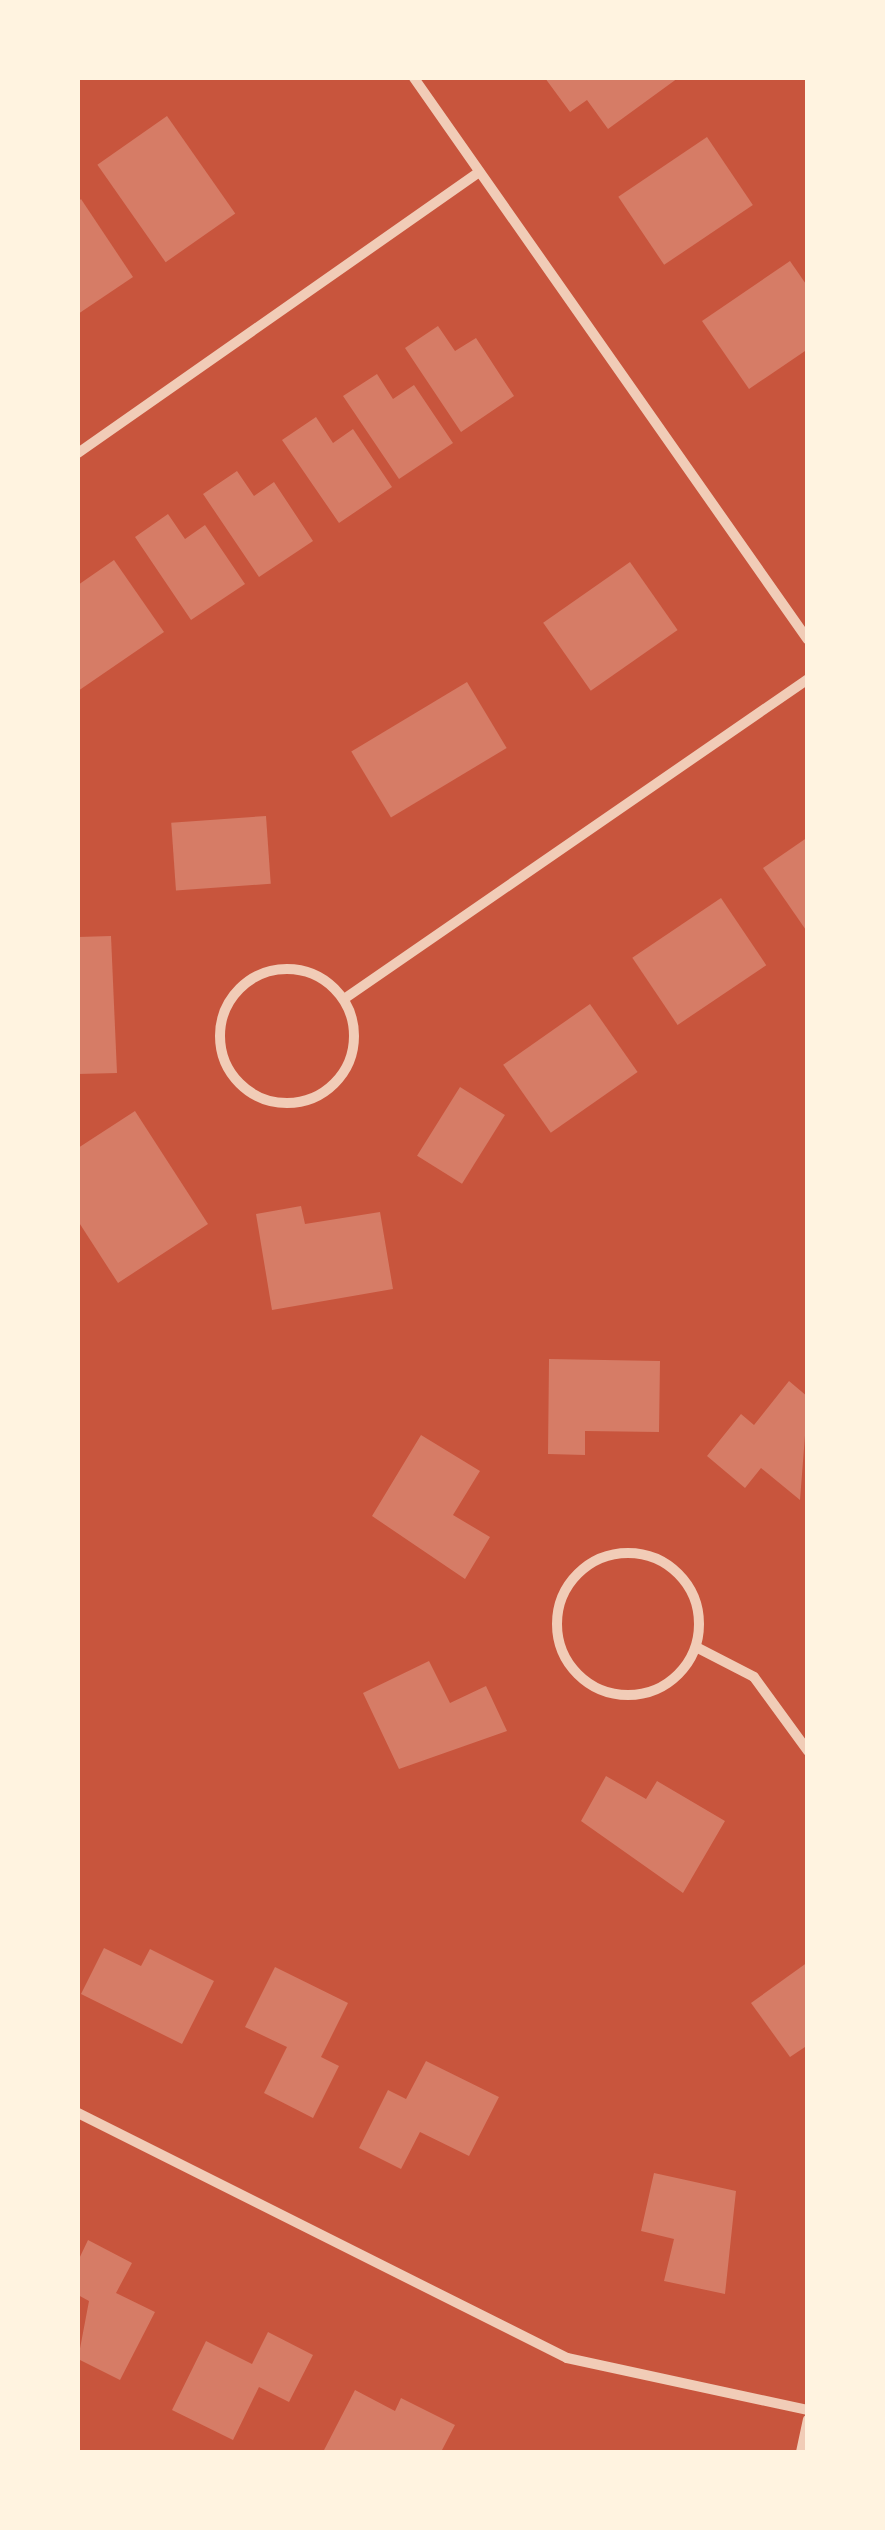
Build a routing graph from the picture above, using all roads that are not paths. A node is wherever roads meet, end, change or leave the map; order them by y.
1 (414, 78) edge
2 (480, 172) junction
3 (78, 453) edge
4 (808, 640) edge
5 (808, 680) edge
6 (344, 999) junction
7 (696, 1646) junction
8 (808, 1751) edge
9 (78, 2113) edge
10 (808, 2410) edge
11 (808, 2420) edge
12 (801, 2452) edge

1 - 2 street
2 - 3 street
2 - 4 street
5 - 6 street
6 - 6 street
7 - 7 street
7 - 8 street
9 - 10 street
11 - 12 street

